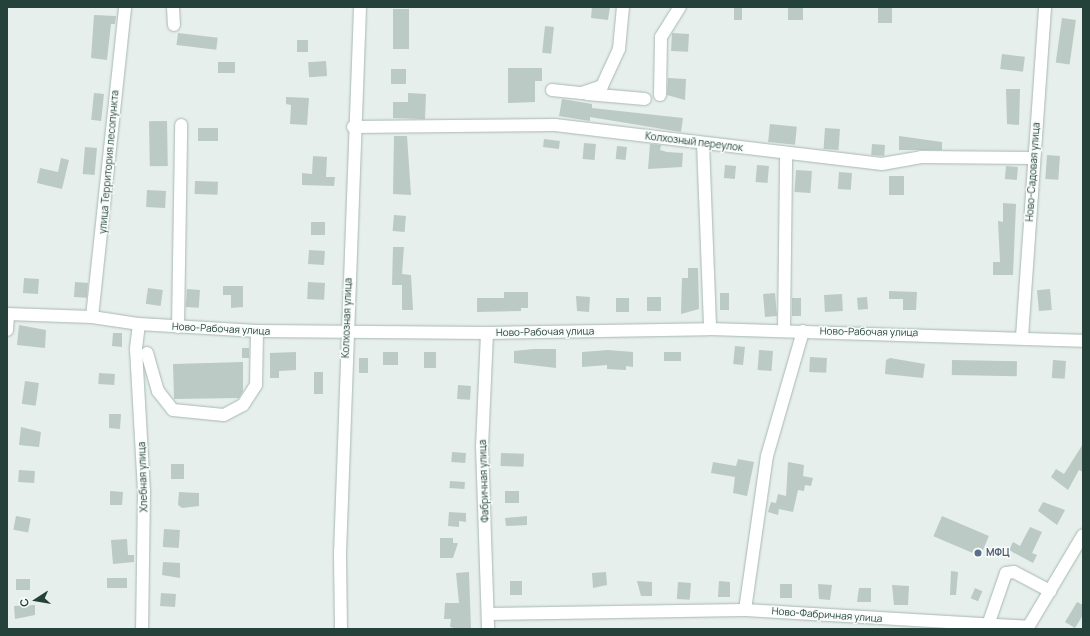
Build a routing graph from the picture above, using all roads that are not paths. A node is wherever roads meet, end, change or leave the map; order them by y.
1 (125, 7) edge
2 (173, 7) edge
3 (624, 7) edge
4 (680, 7) edge
5 (1045, 7) edge
6 (358, 8) edge
7 (174, 25) dead end
8 (552, 90) dead end
9 (582, 93) junction
10 (660, 95) dead end
11 (645, 99) dead end
12 (181, 125) dead end
13 (353, 127) junction
14 (703, 143) junction
15 (786, 154) junction
16 (1034, 158) junction
17 (8, 314) edge
18 (92, 316) junction
19 (139, 324) junction
20 (178, 327) junction
21 (347, 329) junction
22 (710, 329) junction
23 (7, 330) edge
24 (784, 330) junction
25 (257, 331) junction
26 (803, 331) junction
27 (487, 333) junction
28 (1022, 337) junction
29 (1083, 341) edge
30 (147, 353) dead end
31 (1083, 535) edge
32 (1050, 591) junction
33 (745, 610) junction
34 (488, 614) junction
35 (988, 625) junction
36 (1027, 628) edge
37 (142, 629) edge
38 (341, 629) edge
39 (488, 629) edge

1 - 18 street, улица Территория лесопункта
2 - 7 street
3 - 9 street
4 - 10 street
5 - 16 street, Ново-Садовая улица
6 - 13 street, Колхозная улица
8 - 9 street
9 - 11 street
12 - 20 street
13 - 14 street, Колхозный переулок
13 - 21 street, Колхозная улица
14 - 15 street, Колхозный переулок
14 - 22 street
15 - 16 street, Колхозный переулок
15 - 24 street
16 - 28 street, Ново-Садовая улица
17 - 18 street, Ново-Рабочая улица
17 - 23 street
18 - 19 street, Ново-Рабочая улица
19 - 20 street, Ново-Рабочая улица
19 - 37 street, Хлебная улица
20 - 25 street, Ново-Рабочая улица
21 - 25 street, Ново-Рабочая улица
21 - 27 street, Ново-Рабочая улица
21 - 38 street, Колхозная улица
22 - 24 street, Ново-Рабочая улица
22 - 27 street, Ново-Рабочая улица
24 - 26 street, Ново-Рабочая улица
25 - 30 street
26 - 28 street, Ново-Рабочая улица
26 - 33 street
27 - 34 street, Фабричная улица
28 - 29 street, Ново-Рабочая улица
31 - 32 street
32 - 35 street
32 - 36 street
33 - 34 street, Ново-Фабричная улица
33 - 35 street, Ново-Фабричная улица
34 - 39 street, Фабричная улица
35 - 36 street, Ново-Фабричная улица

